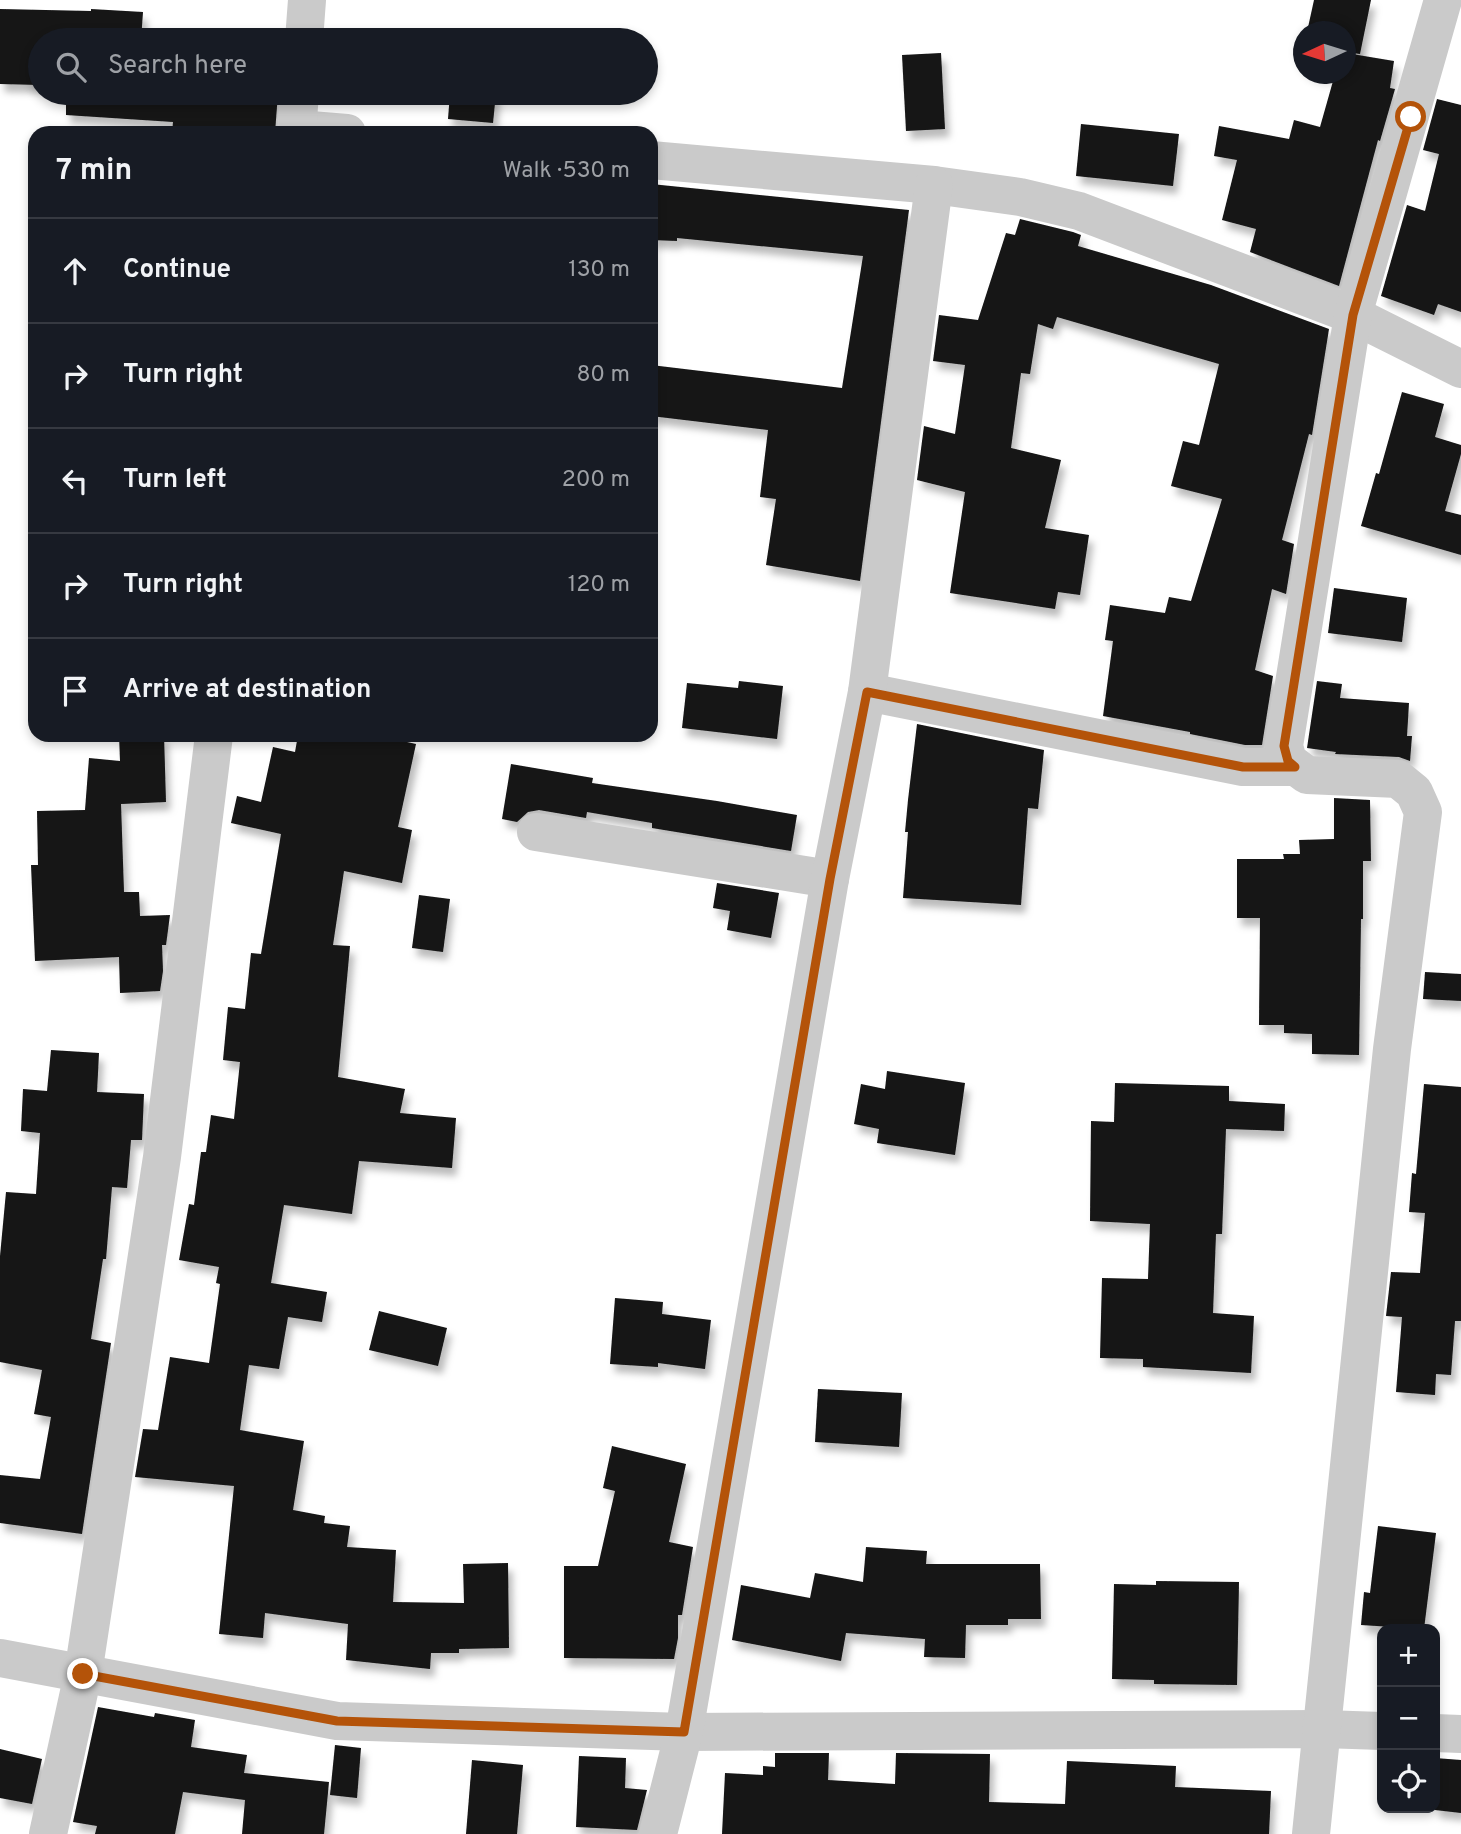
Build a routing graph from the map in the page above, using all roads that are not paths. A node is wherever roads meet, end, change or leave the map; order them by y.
1 (307, 0) edge
2 (1443, 0) edge
3 (305, 28) edge
4 (298, 118) edge
5 (324, 126) edge
6 (658, 161) edge
7 (934, 185) junction
8 (1353, 315) junction
9 (1461, 369) edge
10 (867, 692) junction
11 (213, 742) edge
12 (1295, 767) junction
13 (536, 832) dead end
14 (830, 879) junction
15 (0, 1658) edge
16 (83, 1674) junction
17 (1323, 1729) junction
18 (1377, 1731) edge
19 (684, 1732) junction
20 (1440, 1733) edge
21 (1461, 1734) edge
22 (48, 1834) edge
23 (659, 1834) edge
24 (1311, 1834) edge

1 - 3 street
2 - 8 street
4 - 5 street
6 - 7 street
7 - 8 street
7 - 10 street
8 - 9 street
8 - 12 street
10 - 12 street
10 - 14 street
11 - 16 street
12 - 17 street
13 - 14 street
14 - 19 street
15 - 16 street
16 - 19 street
16 - 22 street
17 - 18 street
17 - 19 street
17 - 24 street
19 - 23 street
20 - 21 street

